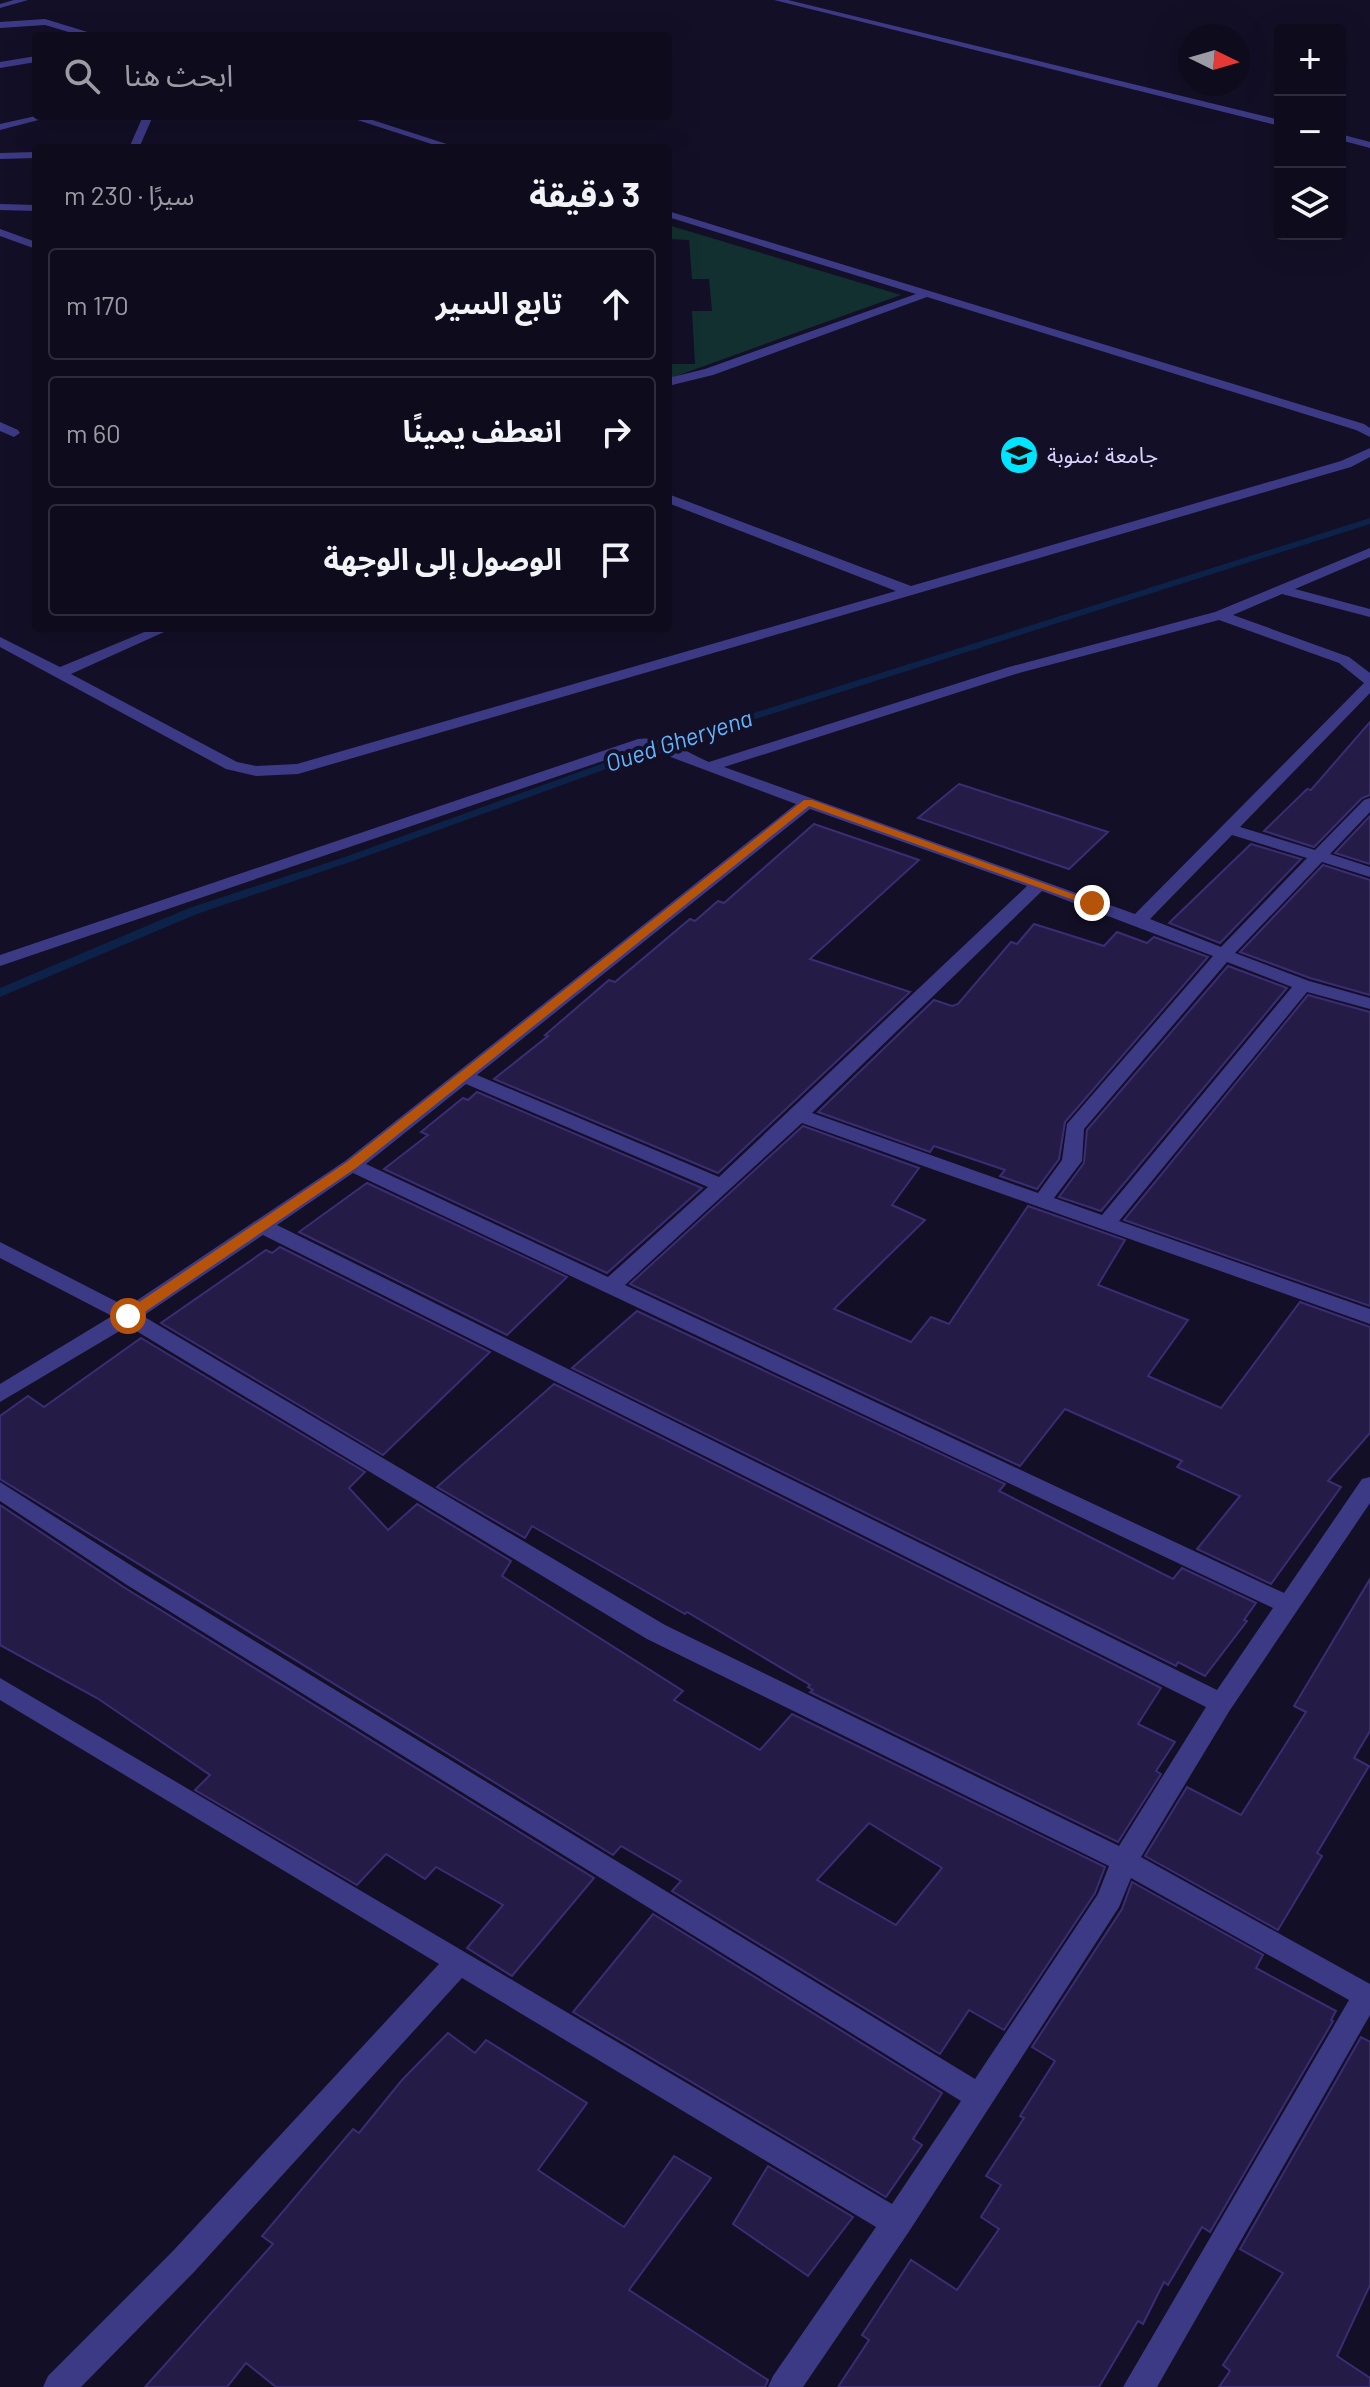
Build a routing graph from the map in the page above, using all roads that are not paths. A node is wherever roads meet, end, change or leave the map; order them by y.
1 (24, 0) edge
2 (778, 0) edge
3 (0, 6) edge
4 (0, 25) edge
5 (78, 32) edge
6 (32, 60) edge
7 (0, 65) edge
8 (32, 120) edge
9 (146, 120) edge
10 (363, 120) edge
11 (1274, 122) edge
12 (0, 127) edge
13 (1346, 139) edge
14 (136, 144) edge
15 (441, 144) edge
16 (1370, 145) edge
17 (32, 155) edge
18 (0, 156) edge
19 (0, 207) edge
20 (32, 208) edge
21 (672, 217) edge
22 (0, 232) edge
23 (32, 244) edge
24 (926, 294) junction
25 (672, 381) edge
26 (0, 426) edge
27 (14, 433) dead end
28 (1370, 433) edge
29 (1370, 452) edge
30 (672, 500) edge
31 (1370, 552) edge
32 (1283, 590) junction
33 (910, 591) junction
34 (1370, 613) edge
35 (1220, 615) junction
36 (157, 632) edge
37 (0, 641) edge
38 (60, 673) junction
39 (1370, 683) edge
40 (708, 767) junction
41 (808, 802) junction
42 (1370, 803) edge
43 (1231, 829) junction
44 (1318, 856) junction
45 (1370, 872) edge
46 (1039, 884) junction
47 (1137, 922) junction
48 (1225, 953) junction
49 (0, 961) edge
50 (1303, 985) junction
51 (1370, 1004) edge
52 (463, 1076) junction
53 (799, 1115) junction
54 (352, 1165) junction
55 (722, 1185) junction
56 (1042, 1201) junction
57 (1106, 1224) junction
58 (264, 1227) junction
59 (0, 1249) edge
60 (612, 1285) junction
61 (128, 1316) junction
62 (1370, 1317) edge
63 (0, 1394) edge
64 (1370, 1485) edge
65 (0, 1490) edge
66 (1288, 1605) junction
67 (0, 1688) edge
68 (1221, 1703) junction
69 (1124, 1861) junction
70 (458, 1963) junction
71 (1368, 1997) edge
72 (980, 2097) junction
73 (897, 2223) junction
74 (59, 2387) edge
75 (784, 2387) edge
76 (1139, 2387) edge

1 - 3 street
2 - 11 street
4 - 5 street
6 - 7 street
8 - 12 street
9 - 14 street
10 - 15 street
13 - 16 street
17 - 18 street
19 - 20 street
21 - 24 street
22 - 23 street
24 - 25 street
24 - 28 street
26 - 27 street
29 - 33 street
30 - 33 street
31 - 32 street
32 - 34 street
32 - 35 street
33 - 38 street
35 - 39 street
35 - 40 street
36 - 38 street
37 - 38 street
39 - 43 street
40 - 41 street
40 - 49 street
41 - 46 street
41 - 52 street
42 - 44 street
43 - 44 street
43 - 47 street
44 - 45 street
44 - 48 street
46 - 47 street
46 - 53 street
47 - 48 street
48 - 50 street
48 - 56 street
50 - 51 street
50 - 57 street
52 - 54 street
52 - 55 street
53 - 55 street
53 - 56 street
54 - 58 street
54 - 60 street
55 - 60 street
56 - 57 street
57 - 62 street
58 - 61 street
58 - 68 street
59 - 61 street
60 - 66 street
61 - 63 street
61 - 69 street
64 - 66 street
65 - 72 street
66 - 68 street
67 - 70 street
68 - 69 street
69 - 71 street
69 - 72 street
70 - 73 street
70 - 74 street
71 - 76 street
72 - 73 street
73 - 75 street

